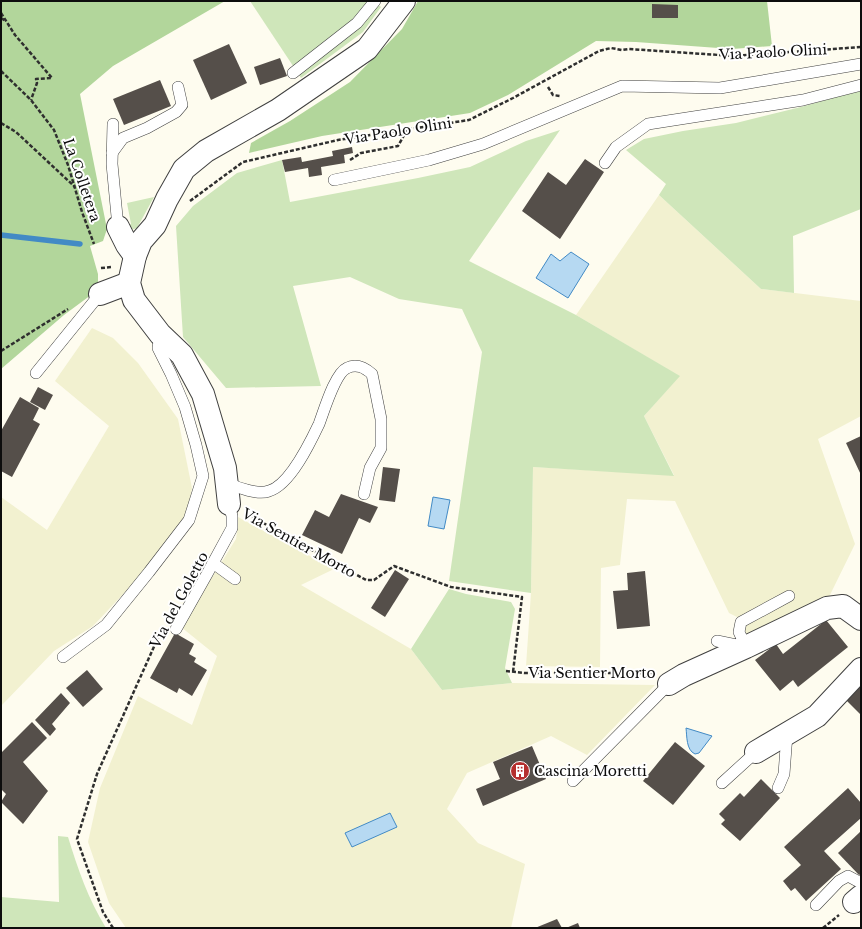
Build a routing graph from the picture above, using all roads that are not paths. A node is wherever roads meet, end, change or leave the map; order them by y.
1 (375, 1) edge
2 (404, 1) edge
3 (861, 64) edge
4 (293, 73) dead end
5 (861, 85) edge
6 (178, 87) dead end
7 (113, 124) dead end
8 (112, 153) junction
9 (605, 163) dead end
10 (334, 180) dead end
11 (118, 227) joint
12 (138, 249) junction
13 (129, 283) junction
14 (100, 294) joint
15 (160, 334) junction
16 (36, 374) dead end
17 (228, 493) junction
18 (364, 494) dead end
19 (213, 564) junction
20 (235, 579) dead end
21 (788, 596) dead end
22 (861, 619) edge
23 (176, 629) dead end
24 (717, 641) dead end
25 (746, 647) junction
26 (63, 657) dead end
27 (861, 669) edge
28 (676, 680) joint
29 (787, 734) junction
30 (756, 752) joint
31 (573, 781) dead end
32 (722, 783) dead end
33 (778, 788) dead end
34 (859, 894) edge
35 (816, 905) dead end

1 - 4 lane
2 - 12 street
3 - 10 lane
5 - 9 lane
6 - 8 lane
7 - 8 lane
8 - 11 lane
11 - 12 street
12 - 13 street
13 - 14 street
13 - 15 street
14 - 16 lane
15 - 17 street
15 - 26 lane
17 - 18 lane
17 - 19 lane
19 - 20 lane
19 - 23 lane
21 - 25 lane
22 - 25 street
24 - 25 lane
25 - 28 street
27 - 29 street
28 - 31 lane
29 - 30 street
29 - 33 lane
30 - 32 lane
34 - 35 lane

